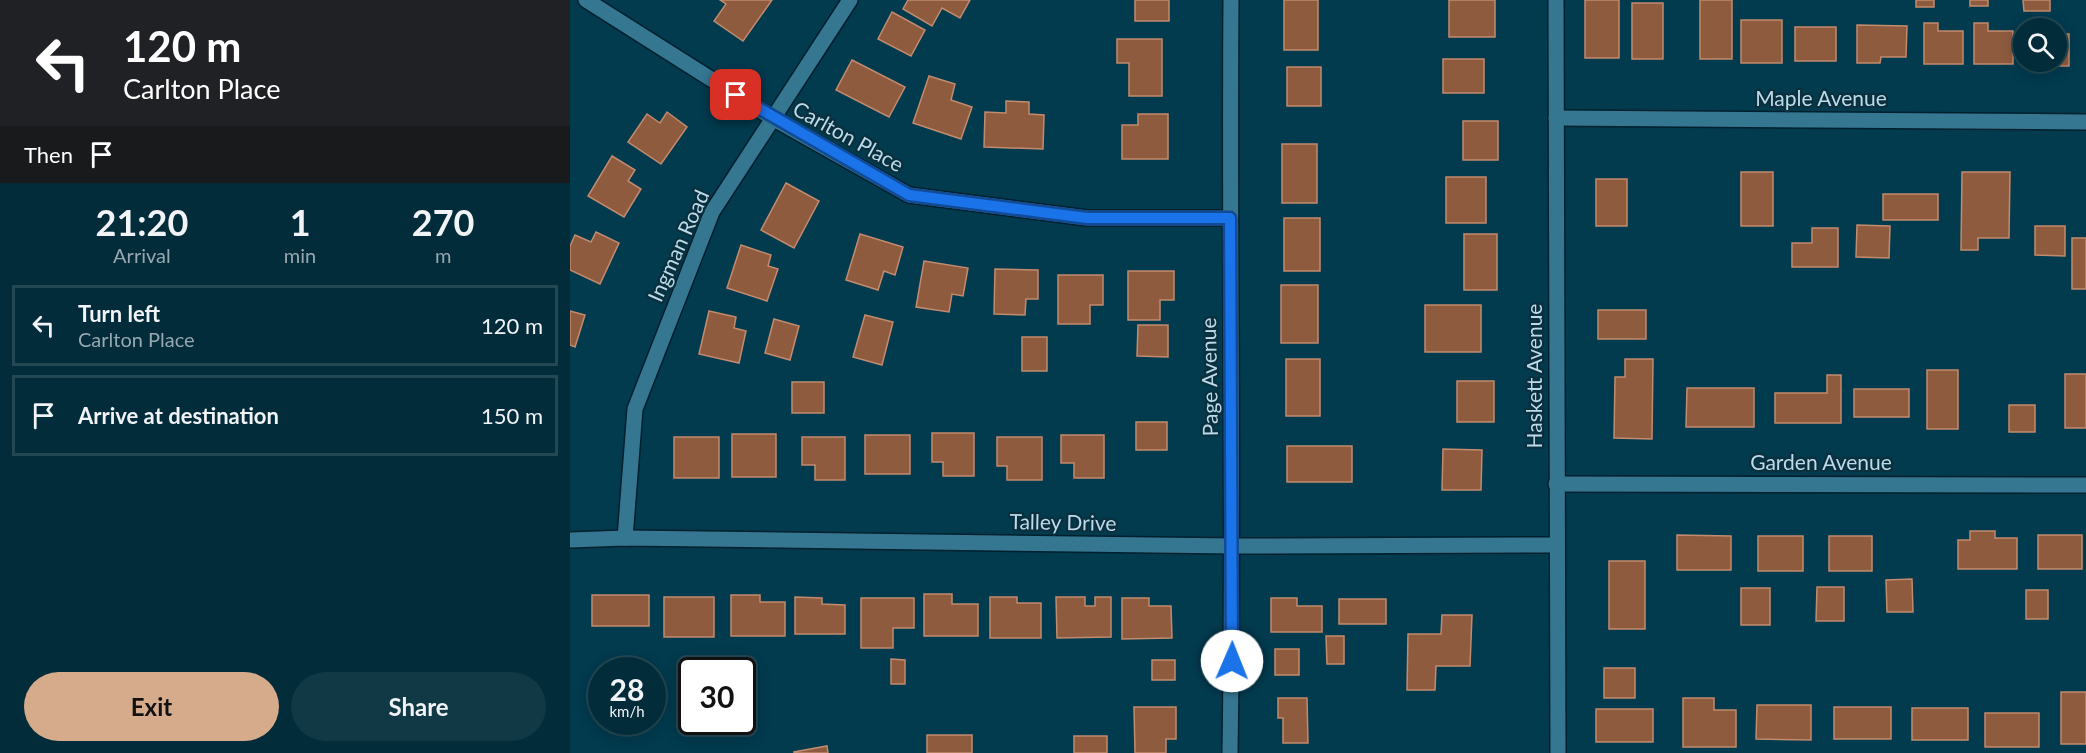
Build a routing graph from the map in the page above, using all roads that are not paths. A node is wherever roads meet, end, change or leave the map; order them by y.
1 (586, 0) edge
2 (850, 0) edge
3 (1231, 0) edge
4 (1556, 0) edge
5 (1556, 118) junction
6 (774, 119) junction
7 (2086, 123) edge
8 (1230, 218) junction
9 (1556, 483) junction
10 (2086, 485) edge
11 (625, 538) junction
12 (570, 540) edge
13 (1556, 545) junction
14 (1233, 546) junction
15 (1230, 753) edge
16 (1558, 753) edge

1 - 6 street, Carlton Place
2 - 6 street, Ingman Road
3 - 8 street, Page Avenue
4 - 5 street, Haskett Avenue
5 - 7 street, Maple Avenue
5 - 9 street, Haskett Avenue
6 - 8 street, Carlton Place
6 - 11 street, Ingman Road
8 - 14 street, Page Avenue
9 - 10 street, Garden Avenue
9 - 13 street, Haskett Avenue
11 - 12 street, Talley Drive
11 - 14 street, Talley Drive
13 - 14 street, Talley Drive
13 - 16 street, Haskett Avenue
14 - 15 street, Page Avenue

